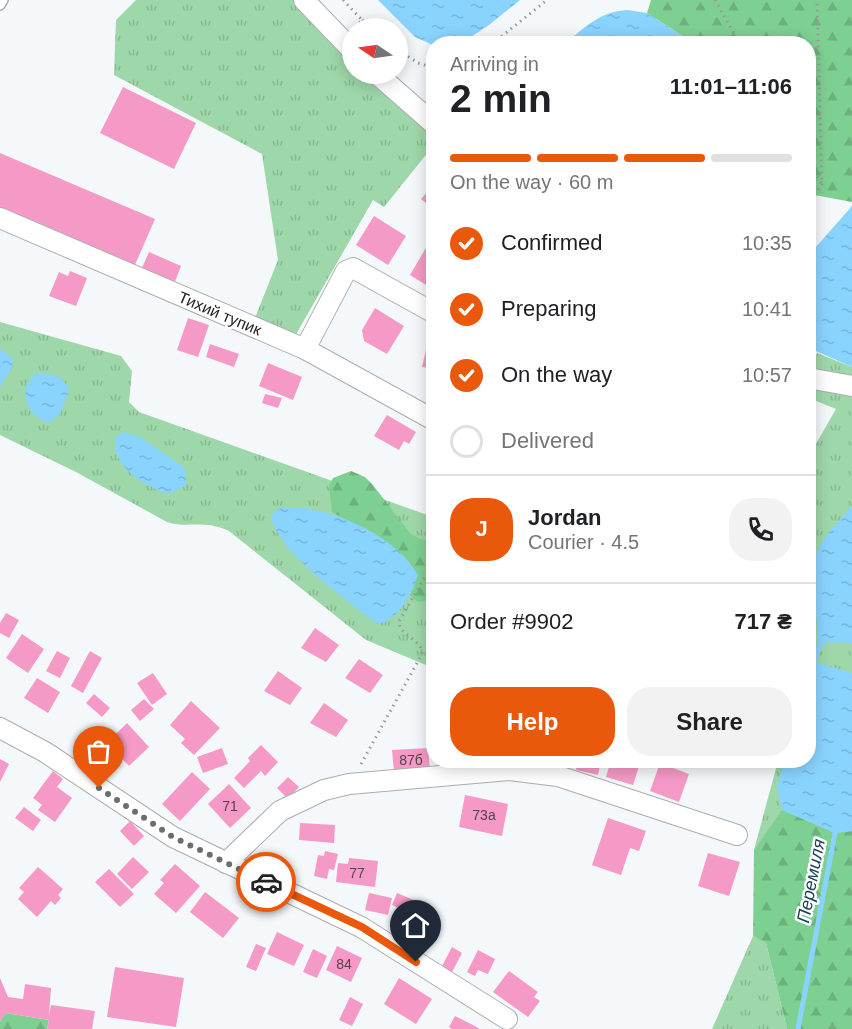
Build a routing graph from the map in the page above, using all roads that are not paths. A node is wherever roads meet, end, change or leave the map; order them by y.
1 (3, 0) edge
2 (303, 0) edge
3 (0, 5) edge
4 (342, 40) edge
5 (388, 84) edge
6 (426, 117) edge
7 (0, 218) edge
8 (426, 309) edge
9 (305, 349) junction
10 (816, 379) edge
11 (852, 386) edge
12 (426, 416) edge
13 (0, 728) edge
14 (737, 835) dead end
15 (226, 863) junction
16 (507, 1019) dead end

1 - 3 lane
2 - 4 street
5 - 6 street
7 - 9 street, Тихий тупик
8 - 9 street
9 - 12 street, Тихий тупик
10 - 11 street
13 - 15 street
14 - 15 street
15 - 16 street

